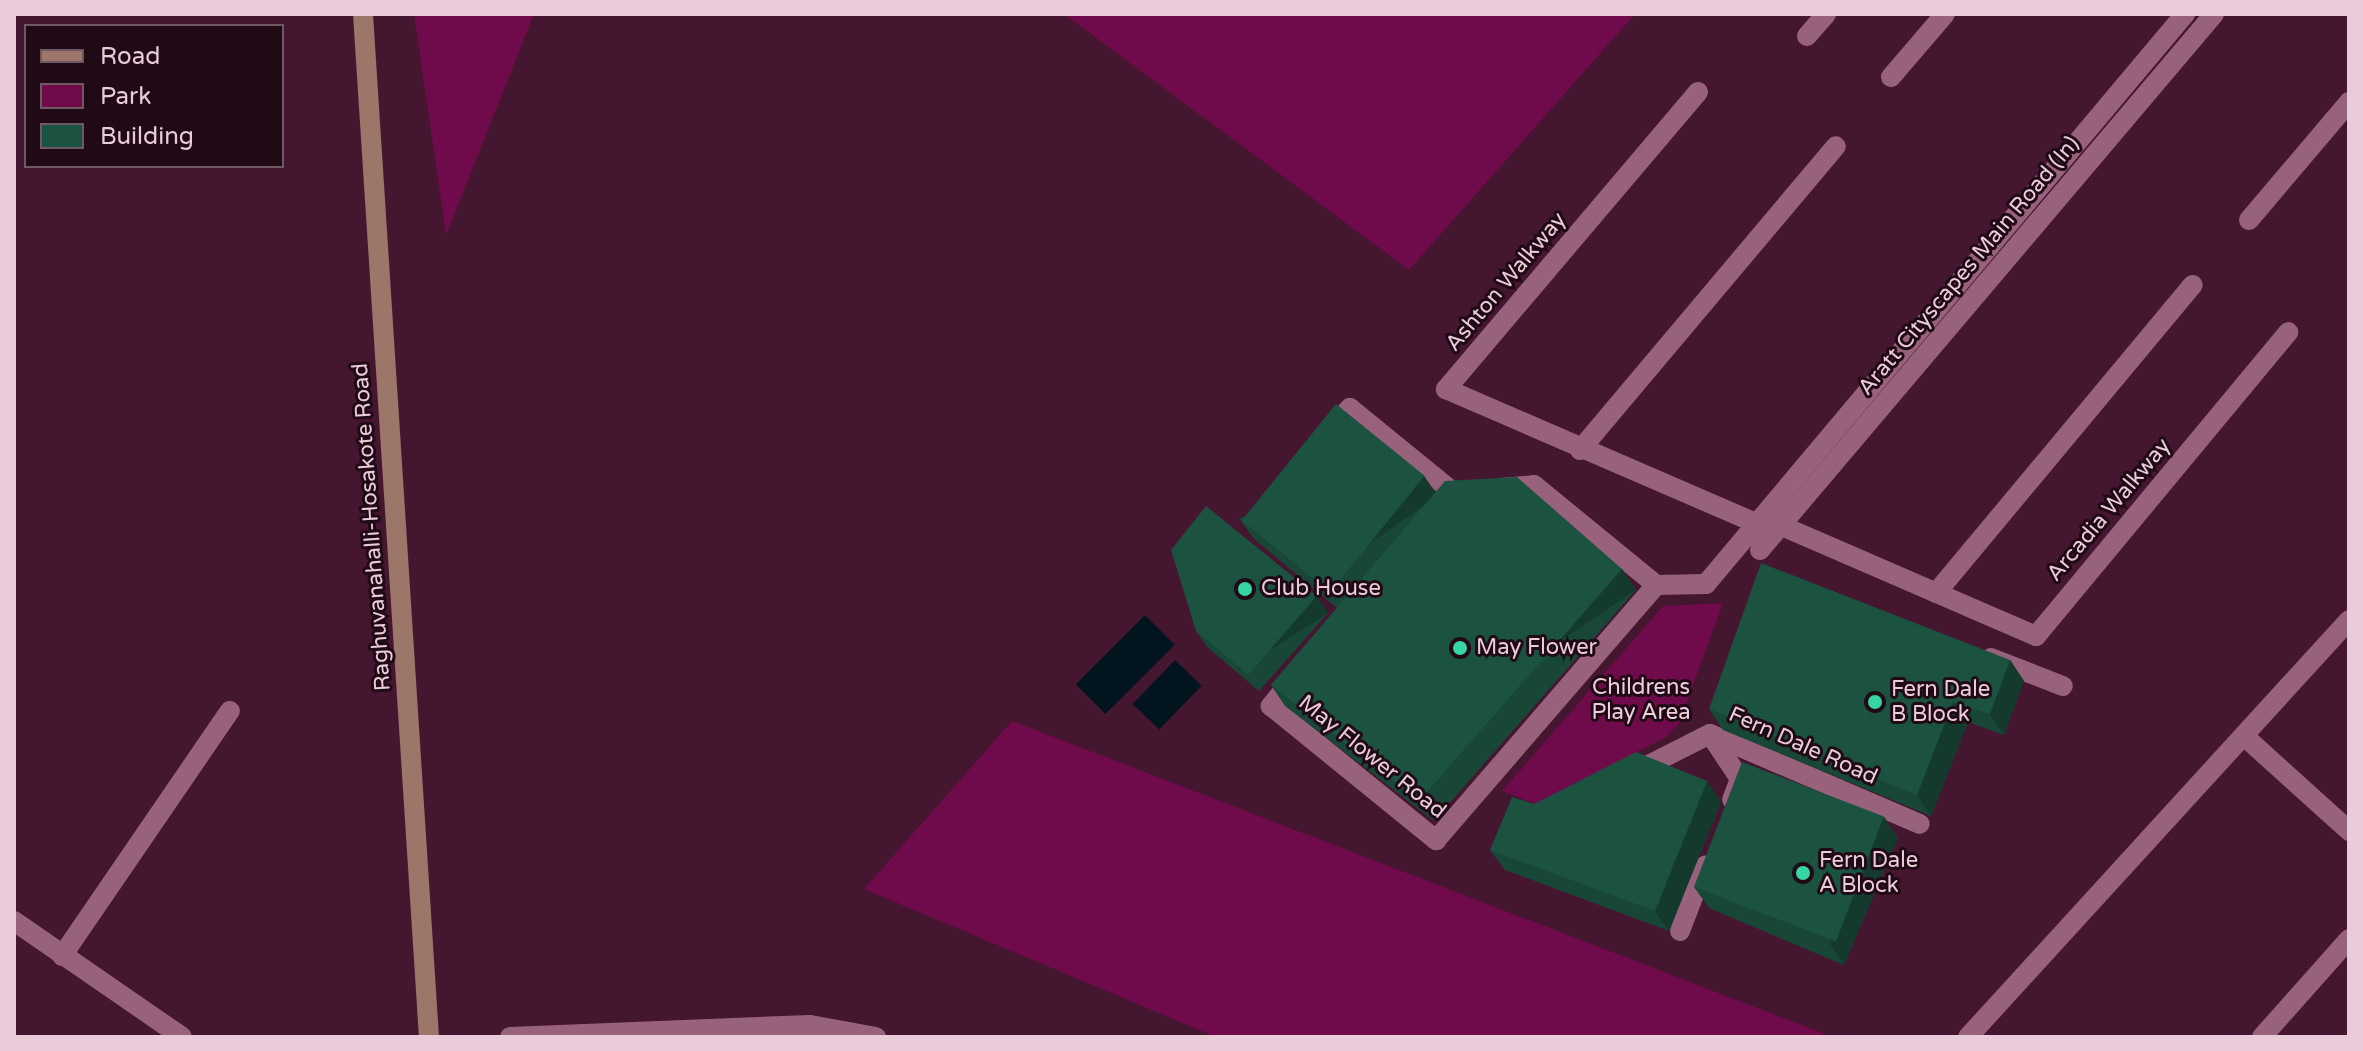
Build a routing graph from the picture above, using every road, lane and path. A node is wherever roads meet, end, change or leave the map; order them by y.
1 (363, 14) edge
2 (1826, 14) edge
3 (1945, 14) edge
4 (2185, 14) edge
5 (2214, 14) edge
6 (1807, 36) dead end
7 (1891, 77) dead end
8 (1698, 92) dead end
9 (2349, 102) edge
10 (1836, 146) dead end
11 (2249, 220) dead end
12 (2193, 285) dead end
13 (2288, 332) dead end
14 (1580, 450) junction
15 (1312, 453) edge
16 (1453, 492) junction
17 (1433, 516) edge
18 (1782, 526) junction
19 (1753, 536) junction
20 (1767, 571) edge
21 (1656, 585) junction
22 (1936, 593) junction
23 (2349, 620) edge
24 (1974, 651) edge
25 (1311, 658) edge
26 (2063, 686) dead end
27 (1720, 705) edge
28 (230, 711) dead end
29 (1710, 734) junction
30 (2244, 736) junction
31 (1617, 781) edge
32 (1724, 821) edge
33 (1920, 824) edge
34 (2349, 831) edge
35 (1713, 848) edge
36 (14, 921) edge
37 (1680, 931) dead end
38 (2349, 939) edge
39 (62, 956) junction
40 (182, 1037) edge
41 (429, 1037) edge
42 (510, 1037) edge
43 (876, 1037) edge
44 (1968, 1037) edge
45 (2262, 1037) edge

1 - 41 main road, Raghuvanahalli-Hosakote Road
2 - 6 street
3 - 7 street
4 - 19 street
5 - 18 street, Aratt Cityscapes Main Road (In)
8 - 14 street, Ashton Walkway
9 - 11 street
10 - 14 street
12 - 22 street
13 - 22 street, Arcadia Walkway
14 - 19 street, Ashton Walkway
15 - 16 street
16 - 17 street
16 - 21 street
18 - 19 street, Aratt Cityscapes Main Road (In)
18 - 22 street, Arcadia Walkway
19 - 20 street
19 - 21 street
21 - 25 street, May Flower Road
23 - 30 street
24 - 26 street
27 - 29 street, Fern Dale Road
28 - 39 street
29 - 31 street
29 - 32 street
29 - 33 street, Fern Dale Road
30 - 34 street
30 - 44 street
35 - 37 street
36 - 39 street
38 - 45 street
39 - 40 street
42 - 43 street

